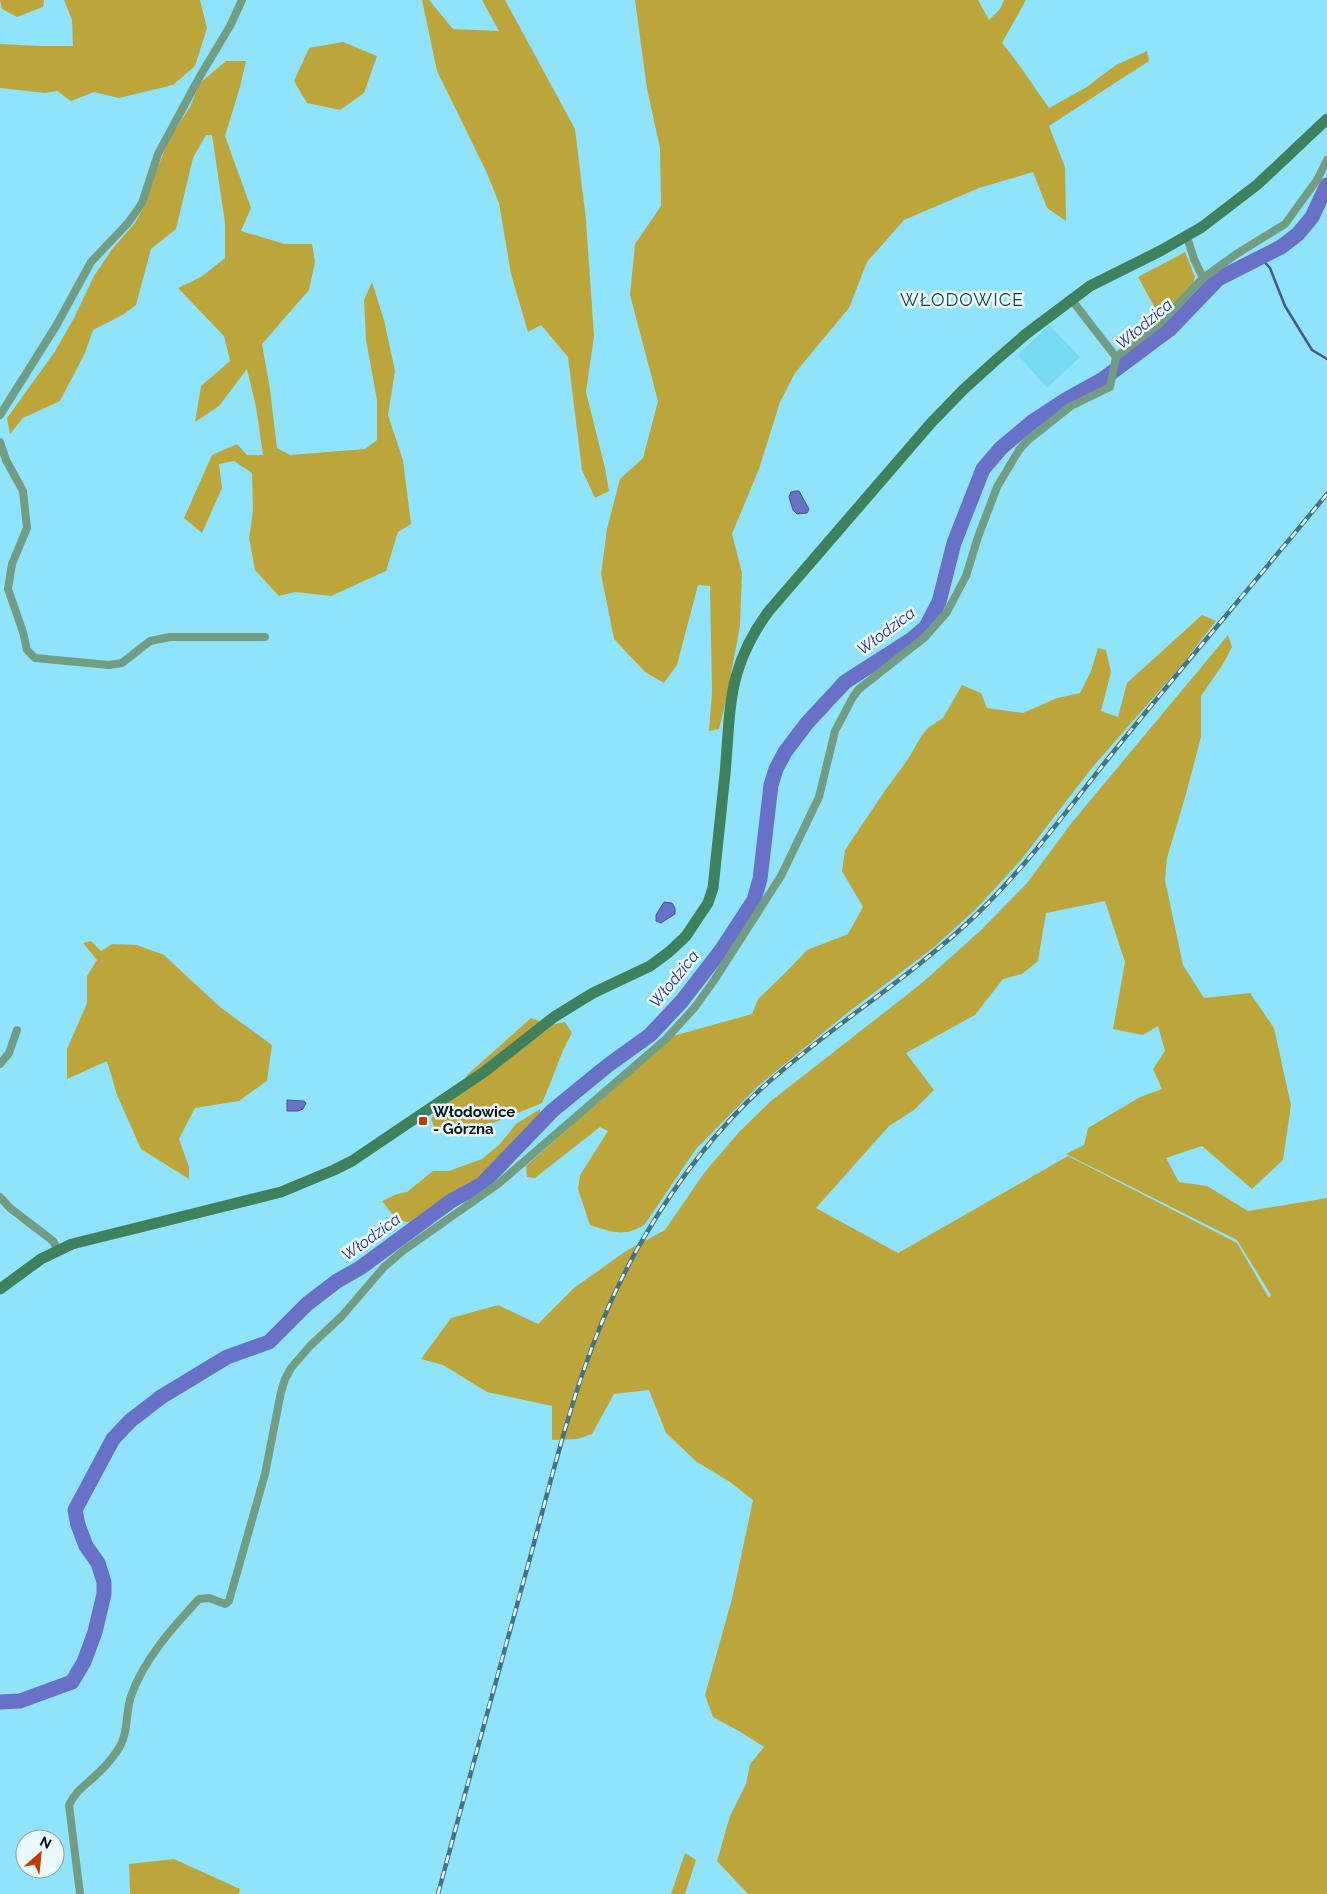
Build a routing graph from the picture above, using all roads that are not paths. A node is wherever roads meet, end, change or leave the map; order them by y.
1 (242, 0) edge
2 (1327, 119) edge
3 (1327, 160) edge
4 (1187, 237) junction
5 (1203, 278) junction
6 (1071, 299) junction
7 (1116, 360) junction
8 (0, 416) edge
9 (0, 442) edge
10 (265, 637) dead end
11 (17, 1030) dead end
12 (0, 1064) edge
13 (0, 1198) edge
14 (58, 1250) junction
15 (0, 1289) edge
16 (80, 1894) edge

1 - 8 street
2 - 4 street
3 - 5 street
4 - 5 street
4 - 6 street
5 - 7 street
6 - 7 street
6 - 14 street
7 - 16 street
9 - 10 street
11 - 12 street
13 - 14 street
14 - 15 street

